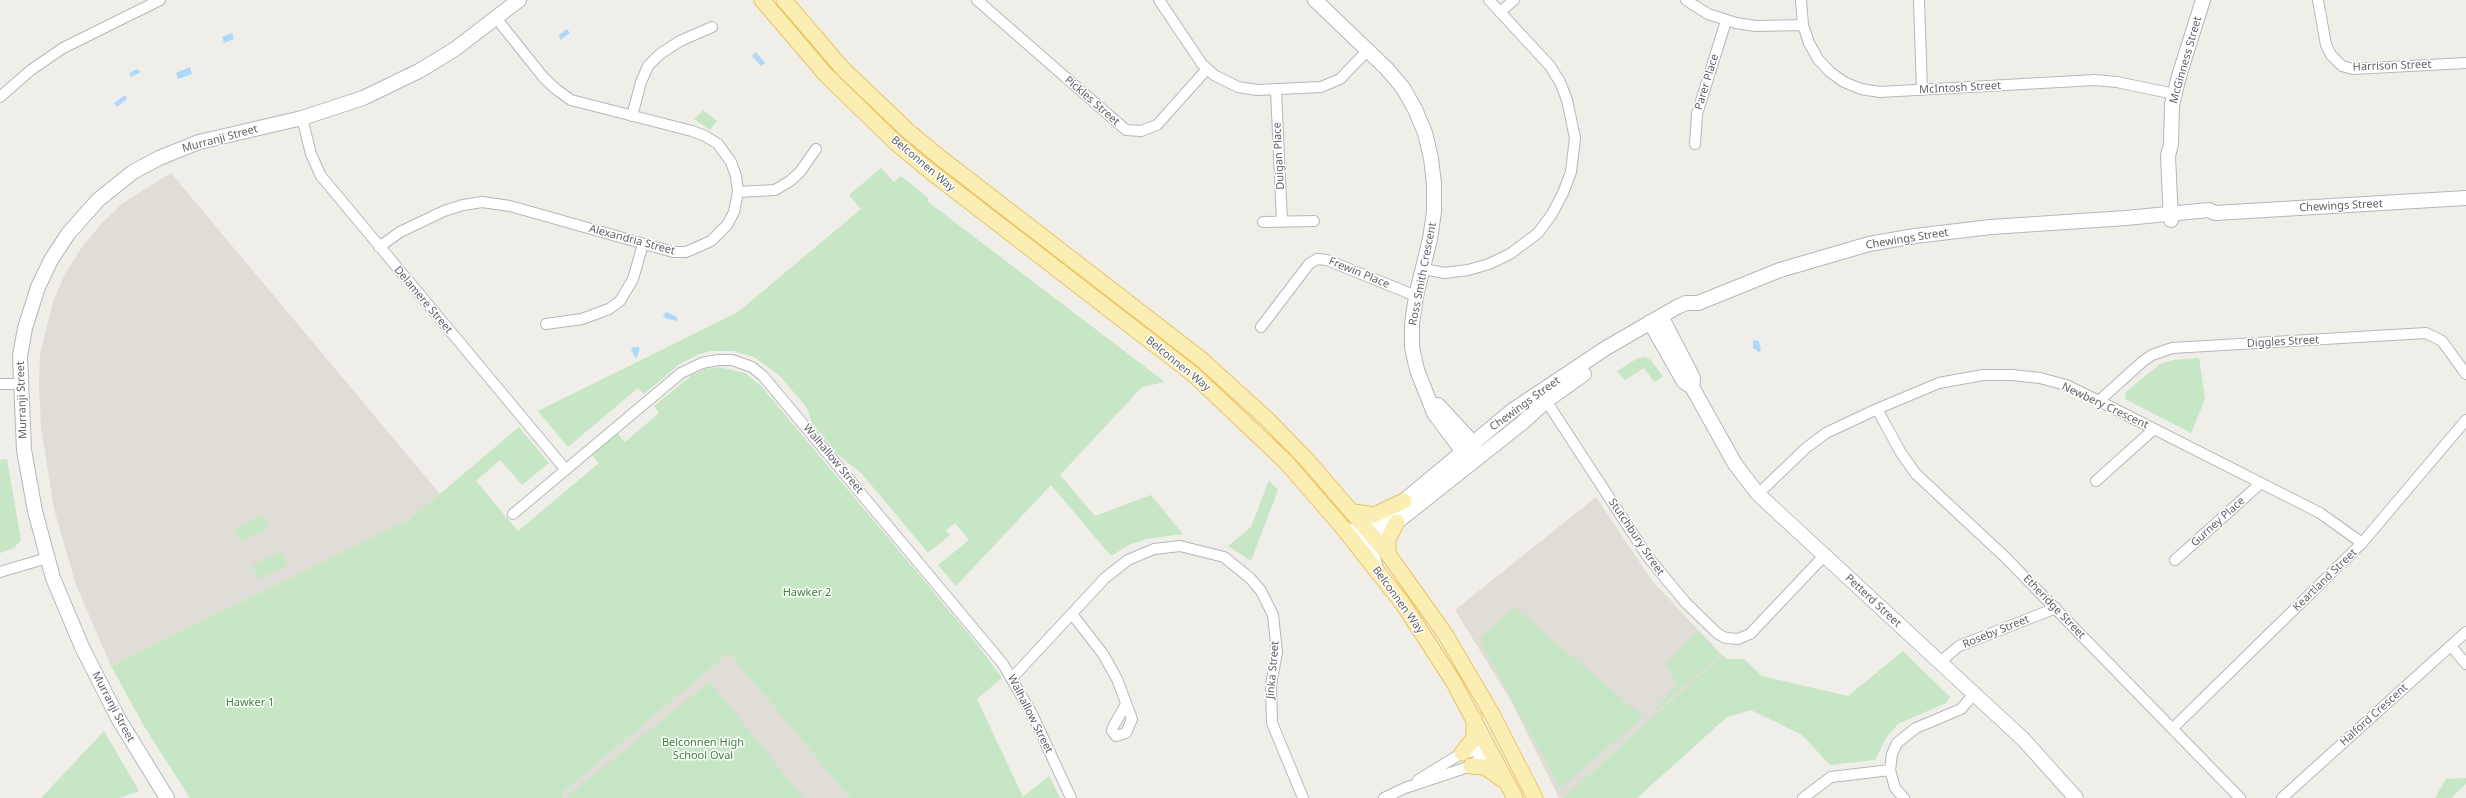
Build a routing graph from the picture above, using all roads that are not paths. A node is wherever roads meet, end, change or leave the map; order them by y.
1 (160, 0) edge
2 (519, 0) edge
3 (762, 0) edge
4 (784, 0) edge
5 (978, 0) edge
6 (1159, 0) edge
7 (1315, 0) edge
8 (1489, 0) edge
9 (1514, 0) edge
10 (1686, 0) edge
11 (1801, 0) edge
12 (1920, 0) edge
13 (2203, 0) edge
14 (2318, 0) edge
15 (1500, 12) junction
16 (496, 18) junction
17 (1726, 21) junction
18 (1803, 25) junction
19 (712, 27) dead end
20 (1368, 50) junction
21 (2466, 63) edge
22 (1207, 69) junction
23 (1276, 90) junction
24 (1922, 90) junction
25 (2174, 94) junction
26 (0, 97) edge
27 (632, 116) junction
28 (302, 118) junction
29 (1695, 144) dead end
30 (816, 149) dead end
31 (942, 159) junction
32 (931, 172) junction
33 (738, 192) junction
34 (2466, 198) edge
35 (2175, 216) junction
36 (1314, 221) dead end
37 (1263, 222) dead end
38 (1282, 222) junction
39 (643, 244) junction
40 (379, 247) junction
41 (1423, 269) junction
42 (1416, 296) junction
43 (1658, 323) junction
44 (546, 324) dead end
45 (1260, 327) dead end
46 (1166, 331) junction
47 (1156, 344) junction
48 (2466, 374) edge
49 (0, 384) edge
50 (20, 384) junction
51 (1544, 397) junction
52 (2099, 401) junction
53 (1877, 409) junction
54 (2466, 420) edge
55 (2154, 429) junction
56 (1468, 447) junction
57 (1476, 459) junction
58 (566, 470) junction
59 (2096, 481) dead end
60 (2261, 483) junction
61 (1758, 494) junction
62 (1404, 501) junction
63 (1354, 512) junction
64 (513, 514) dead end
65 (1397, 522) junction
66 (1343, 528) junction
67 (1372, 534) junction
68 (2362, 543) junction
69 (1388, 554) junction
70 (1824, 556) junction
71 (47, 558) junction
72 (2175, 560) dead end
73 (1377, 570) junction
74 (0, 572) edge
75 (2056, 608) junction
76 (1072, 614) junction
77 (2466, 632) edge
78 (2451, 646) junction
79 (1940, 662) junction
80 (2466, 664) edge
81 (1012, 678) junction
82 (1974, 694) junction
83 (1126, 704) dead end
84 (1492, 714) junction
85 (1474, 718) junction
86 (2173, 728) junction
87 (1491, 749) junction
88 (1462, 753) junction
89 (1471, 766) junction
90 (1520, 767) junction
91 (1890, 770) junction
92 (1509, 784) junction
93 (1404, 788) junction
94 (1388, 797) edge
95 (167, 798) edge
96 (1071, 798) edge
97 (1303, 798) edge
98 (1515, 798) edge
99 (1535, 798) edge
100 (1803, 798) edge
101 (1904, 798) edge
102 (2076, 798) edge
103 (2240, 798) edge
104 (2282, 798) edge

1 - 26 street
2 - 16 street, Murranji Street
3 - 32 main road, Belconnen Way
4 - 31 main road, Belconnen Way
5 - 22 street, Pickles Street
6 - 22 street
7 - 20 street, Ross Smith Crescent
8 - 15 street
9 - 15 street
10 - 17 street
11 - 18 street, McIntosh Street
12 - 24 street
13 - 25 street, McGinness Street
14 - 21 street, Harrison Street
15 - 41 street
16 - 27 street, Alexandria Street
16 - 28 street, Murranji Street
17 - 18 street
17 - 29 street, Parer Place
18 - 24 street, McIntosh Street
19 - 27 street
20 - 23 street
20 - 41 street, Ross Smith Crescent
22 - 23 street
23 - 38 street, Duigan Place
24 - 25 street, McIntosh Street
25 - 35 street, McGinness Street
27 - 33 street, Alexandria Street
28 - 40 street, Delamere Street
28 - 50 street, Murranji Street
30 - 33 street
31 - 32 main road
31 - 46 main road, Belconnen Way
32 - 47 main road, Belconnen Way
33 - 39 street, Alexandria Street
34 - 35 street, Chewings Street
35 - 43 street, Chewings Street
36 - 38 street
37 - 38 street
39 - 40 street, Alexandria Street
39 - 44 street
40 - 58 street, Delamere Street
41 - 42 street, Ross Smith Crescent
42 - 45 street, Frewin Place
42 - 56 street, Ross Smith Crescent
43 - 51 street, Chewings Street
43 - 61 street, Petterd Street
46 - 47 main road
46 - 63 main road, Belconnen Way
47 - 66 main road, Belconnen Way
48 - 52 street, Diggles Street
49 - 50 street
50 - 71 street, Murranji Street
51 - 56 street, Chewings Street
51 - 57 street, Chewings Street
51 - 70 street, Stutchbury Street
52 - 53 street, Newbery Crescent
52 - 55 street, Newbery Crescent
53 - 61 street, Newbery Crescent
53 - 75 street, Etheridge Street
54 - 68 street, Keartland Street
55 - 59 street
55 - 60 street, Newbery Crescent
56 - 57 street
56 - 62 street, Chewings Street
57 - 65 street, Chewings Street
58 - 64 street, Walhallow Street
58 - 81 street, Walhallow Street
60 - 68 street, Newbery Crescent
60 - 72 street, Gurney Place
61 - 70 street, Petterd Street
62 - 63 main road
62 - 67 street, Chewings Street
63 - 67 main road, Belconnen Way
65 - 67 street, Chewings Street
65 - 69 main road
66 - 67 street, Chewings Street
66 - 73 main road, Belconnen Way
67 - 69 main road, Belconnen Way
67 - 73 street
68 - 86 street, Keartland Street
69 - 84 main road, Belconnen Way
70 - 79 street, Petterd Street
71 - 74 street
71 - 95 street, Murranji Street
73 - 85 main road, Belconnen Way
75 - 79 street, Roseby Street
75 - 86 street, Etheridge Street
76 - 81 street, Jinka Street
76 - 83 street
76 - 97 street, Jinka Street
77 - 78 street, Halford Crescent
78 - 80 street
78 - 104 street, Halford Crescent
79 - 82 street, Petterd Street
81 - 96 street, Walhallow Street
82 - 91 street
82 - 102 street, Petterd Street
84 - 87 main road
84 - 90 main road, Belconnen Way
85 - 87 main road, Belconnen Way
85 - 88 main road
86 - 103 street, Etheridge Street
87 - 88 street
87 - 89 street
87 - 90 main road
87 - 92 main road, Belconnen Way
88 - 93 street
89 - 92 main road
89 - 93 street
90 - 99 main road, Belconnen Way
91 - 100 street
91 - 101 street
92 - 98 main road, Belconnen Way
93 - 94 street

